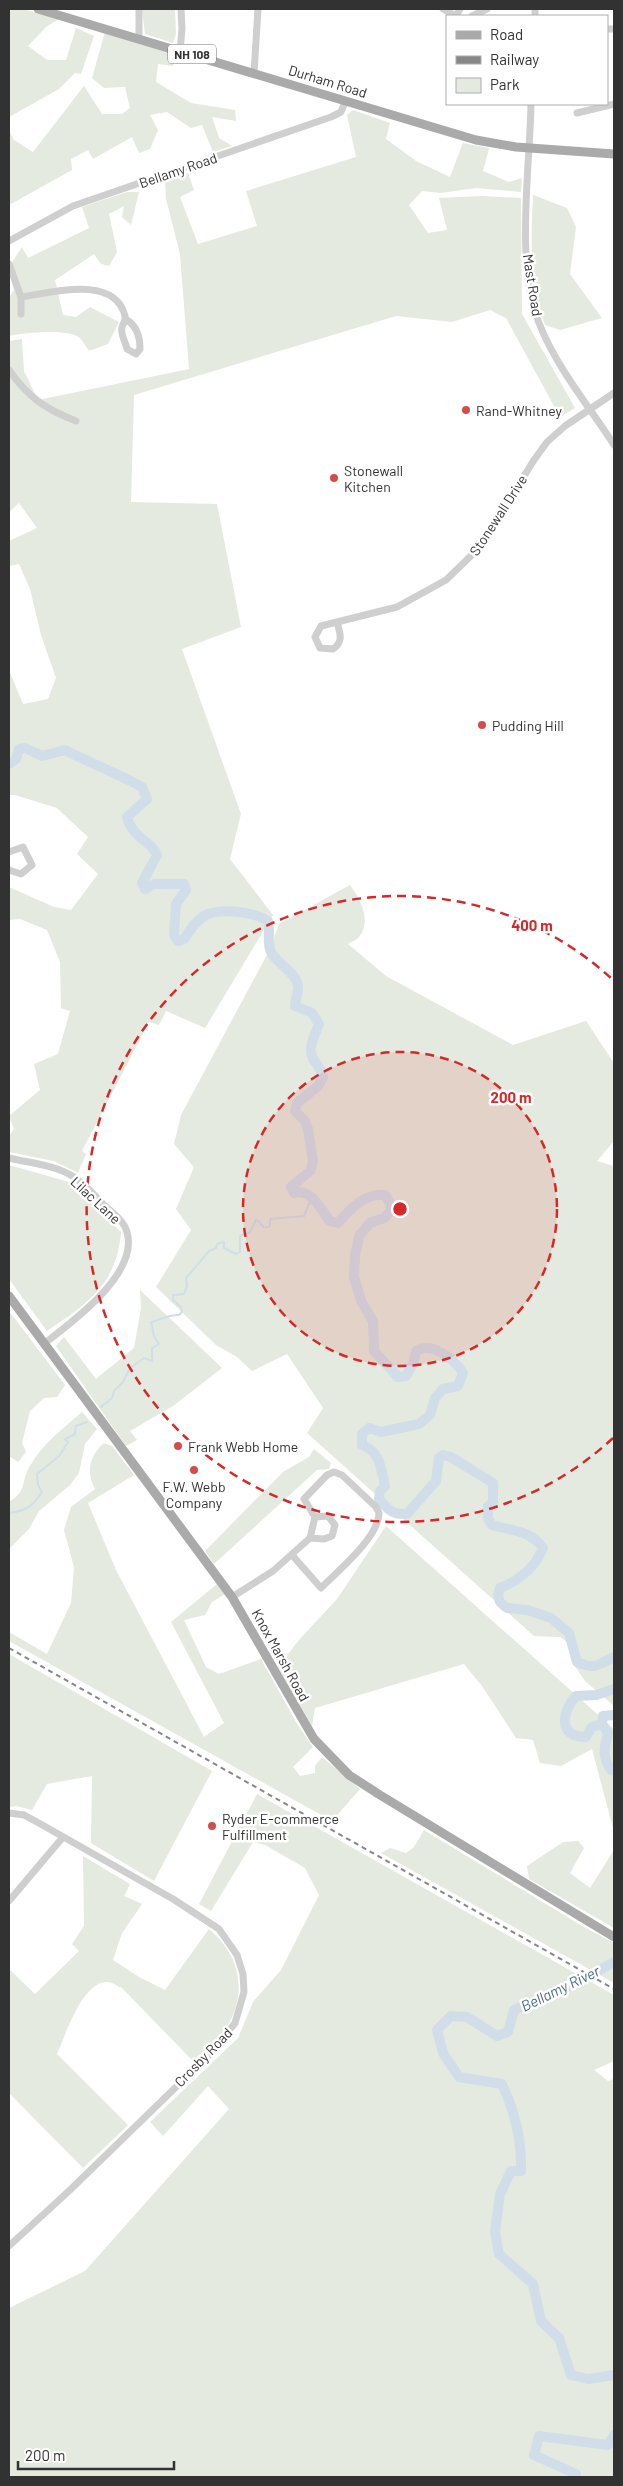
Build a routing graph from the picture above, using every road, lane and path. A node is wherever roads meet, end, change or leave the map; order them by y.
1 (38, 9) edge
2 (139, 9) edge
3 (181, 9) edge
4 (258, 9) edge
5 (443, 9) edge
6 (487, 9) edge
7 (56, 12) edge
8 (454, 15) edge
9 (474, 15) edge
10 (139, 38) junction
11 (180, 51) junction
12 (254, 73) junction
13 (345, 102) junction
14 (614, 104) edge
15 (531, 105) edge
16 (576, 113) dead end
17 (530, 148) junction
18 (614, 154) edge
19 (9, 241) edge
20 (9, 264) edge
21 (21, 297) junction
22 (21, 314) dead end
23 (125, 319) dead end
24 (9, 370) edge
25 (614, 393) edge
26 (590, 409) junction
27 (76, 421) dead end
28 (614, 445) edge
29 (336, 622) dead end
30 (9, 852) edge
31 (9, 870) edge
32 (9, 1158) edge
33 (9, 1296) edge
34 (45, 1343) junction
35 (315, 1516) junction
36 (310, 1538) junction
37 (292, 1555) junction
38 (232, 1597) junction
39 (9, 1813) edge
40 (63, 1837) junction
41 (9, 1901) edge
42 (614, 1937) edge
43 (9, 2246) edge

1 - 7 main road, Durham Road / NH 108
2 - 10 street
3 - 11 street
4 - 12 street
5 - 8 street
6 - 9 street
7 - 10 main road, Durham Road / NH 108
10 - 11 main road, Durham Road / NH 108
11 - 12 main road, Durham Road / NH 108
12 - 13 main road, Durham Road / NH 108
13 - 17 main road, Durham Road / NH 108
13 - 19 street, Bellamy Road
14 - 16 street
15 - 17 street, Mast Road
17 - 18 main road, Durham Road / NH 108
17 - 26 street, Mast Road
20 - 21 street
21 - 22 street
21 - 23 street
24 - 27 street
25 - 26 street, Stonewall Drive
26 - 28 street, Mast Road
26 - 29 street, Stonewall Drive
30 - 31 street
32 - 34 street, Lilac Lane
33 - 34 main road, Knox Marsh Road
34 - 38 main road, Knox Marsh Road
35 - 36 street
35 - 36 street
35 - 37 street
36 - 37 street
37 - 38 street
38 - 42 main road, Knox Marsh Road
39 - 40 street, Crosby Road
40 - 41 street
40 - 43 street, Crosby Road

